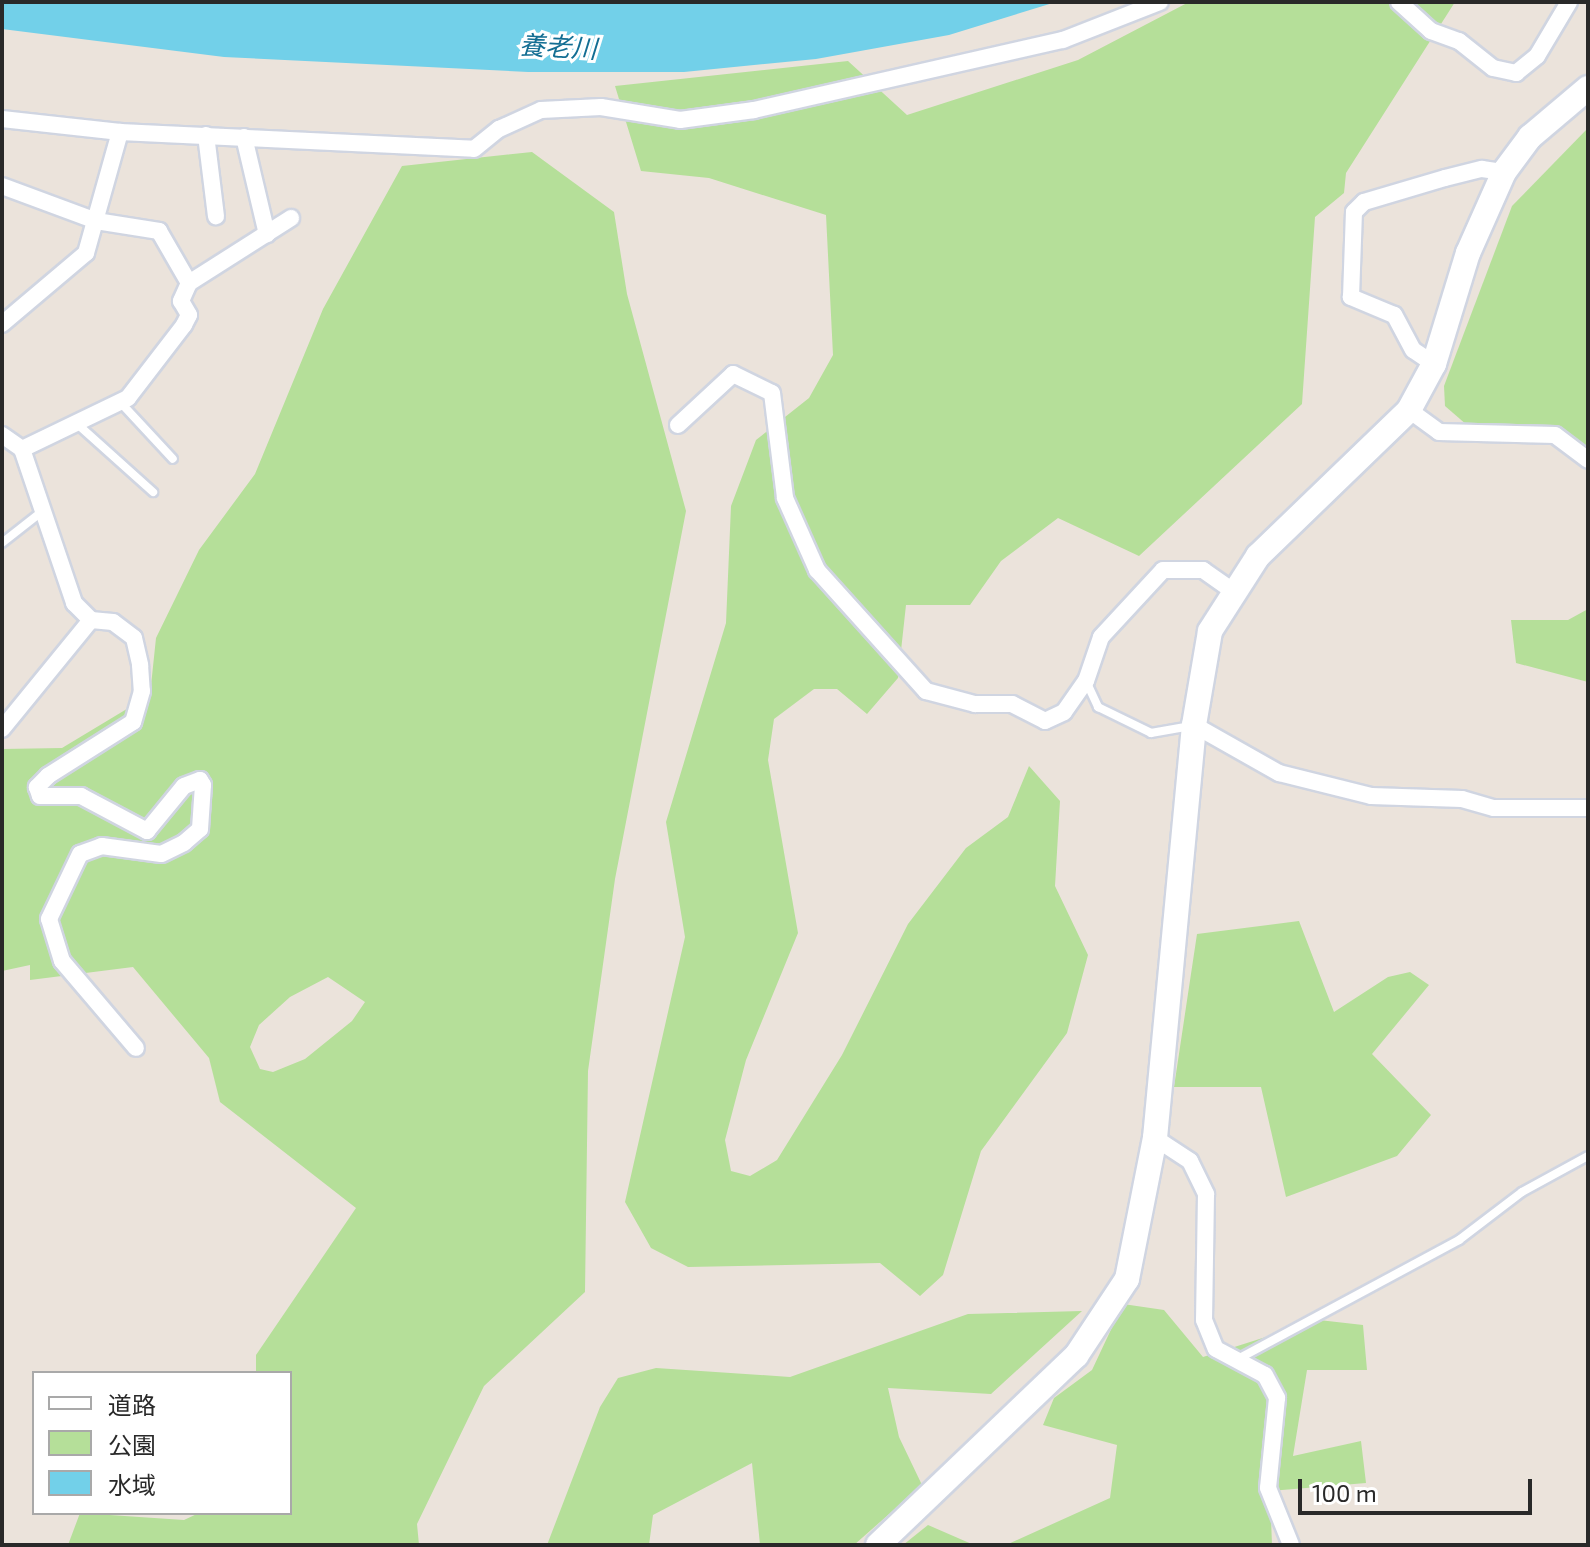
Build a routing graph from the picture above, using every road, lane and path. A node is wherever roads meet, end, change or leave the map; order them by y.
1 (1160, 2) edge
2 (1399, 2) edge
3 (1569, 2) edge
4 (1588, 88) edge
5 (2, 119) edge
6 (120, 132) junction
7 (206, 135) junction
8 (244, 137) junction
9 (1504, 172) junction
10 (2, 186) edge
11 (216, 216) dead end
12 (291, 218) dead end
13 (96, 221) junction
14 (267, 234) junction
15 (189, 283) junction
16 (2, 324) edge
17 (1434, 364) junction
18 (121, 403) junction
19 (1409, 410) junction
20 (75, 422) junction
21 (678, 425) dead end
22 (2, 435) edge
23 (22, 449) junction
24 (173, 459) dead end
25 (1588, 460) edge
26 (153, 492) dead end
27 (40, 513) junction
28 (2, 543) edge
29 (1232, 590) junction
30 (91, 620) junction
31 (1086, 681) junction
32 (1194, 725) junction
33 (2, 729) edge
34 (1588, 808) edge
35 (136, 1048) dead end
36 (1155, 1138) junction
37 (1588, 1156) edge
38 (1237, 1360) junction
39 (878, 1545) edge
40 (1291, 1545) edge

1 - 8 street
2 - 3 street
4 - 9 street
5 - 6 street
6 - 7 street
6 - 13 street
7 - 8 street
7 - 11 street
8 - 14 street
9 - 17 street
9 - 17 street
10 - 13 street
12 - 14 street
13 - 15 street
13 - 16 street
14 - 15 street
15 - 18 street
17 - 19 street
18 - 20 street
18 - 24 lane
19 - 25 street
19 - 29 street
20 - 23 street
20 - 26 lane
21 - 31 street
22 - 23 street
23 - 27 street
27 - 28 lane
27 - 30 street
29 - 31 street
29 - 32 street
30 - 33 street
30 - 35 street
31 - 32 lane
32 - 34 street
32 - 36 street
36 - 38 street
36 - 39 street
37 - 38 lane
38 - 40 street

